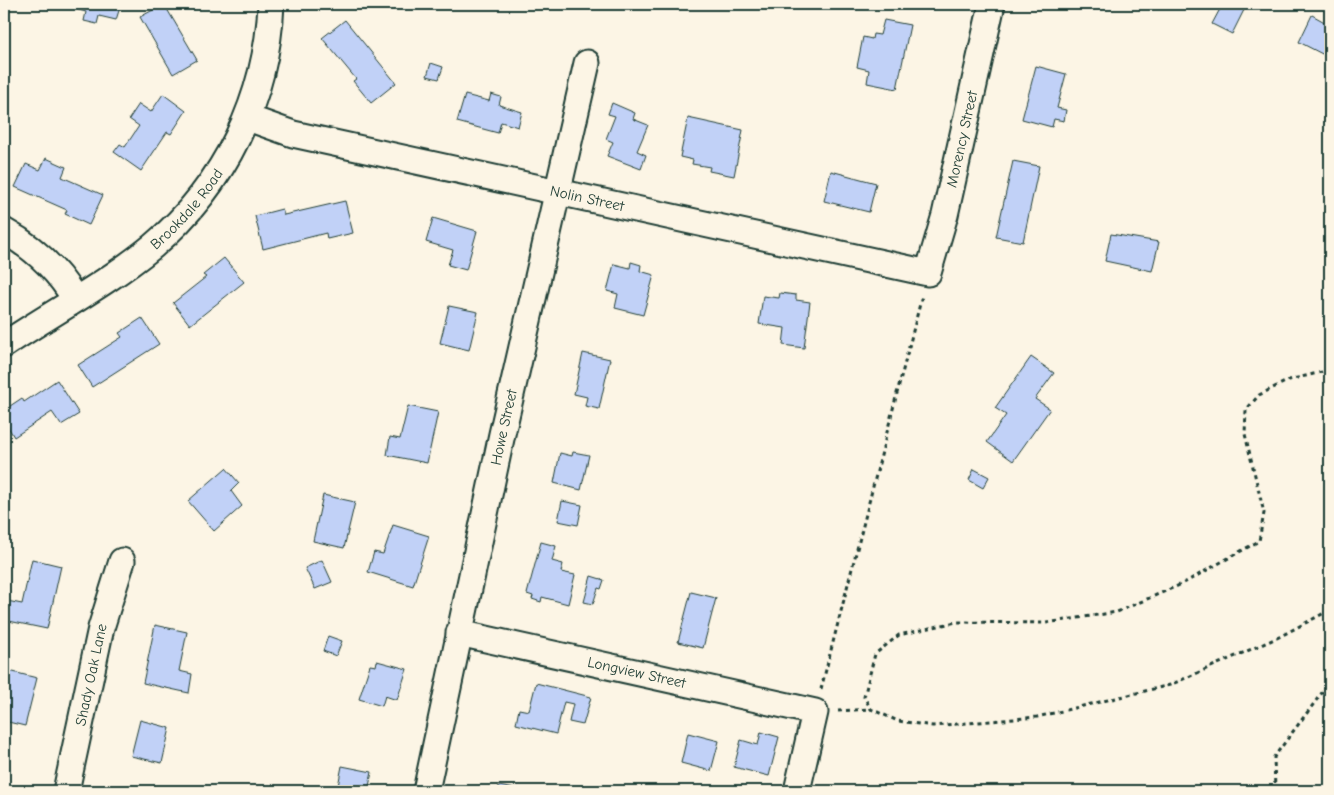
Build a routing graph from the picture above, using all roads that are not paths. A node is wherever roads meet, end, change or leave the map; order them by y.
1 (271, 4) edge
2 (992, 4) edge
3 (587, 63) dead end
4 (248, 118) junction
5 (559, 192) junction
6 (4, 231) edge
7 (928, 273) joint
8 (75, 298) junction
9 (4, 345) edge
10 (122, 561) dead end
11 (459, 633) junction
12 (66, 791) edge
13 (426, 791) edge
14 (797, 791) edge

1 - 4 street, Brookdale Road
2 - 7 street, Morency Street
3 - 5 street, Howe Street
4 - 5 street, Nolin Street
4 - 8 street, Brookdale Road
5 - 7 street, Nolin Street
5 - 11 street, Howe Street
6 - 8 street
8 - 9 street, Brookdale Road
10 - 12 street, Shady Oak Lane
11 - 13 street, Howe Street
11 - 14 street, Longview Street

